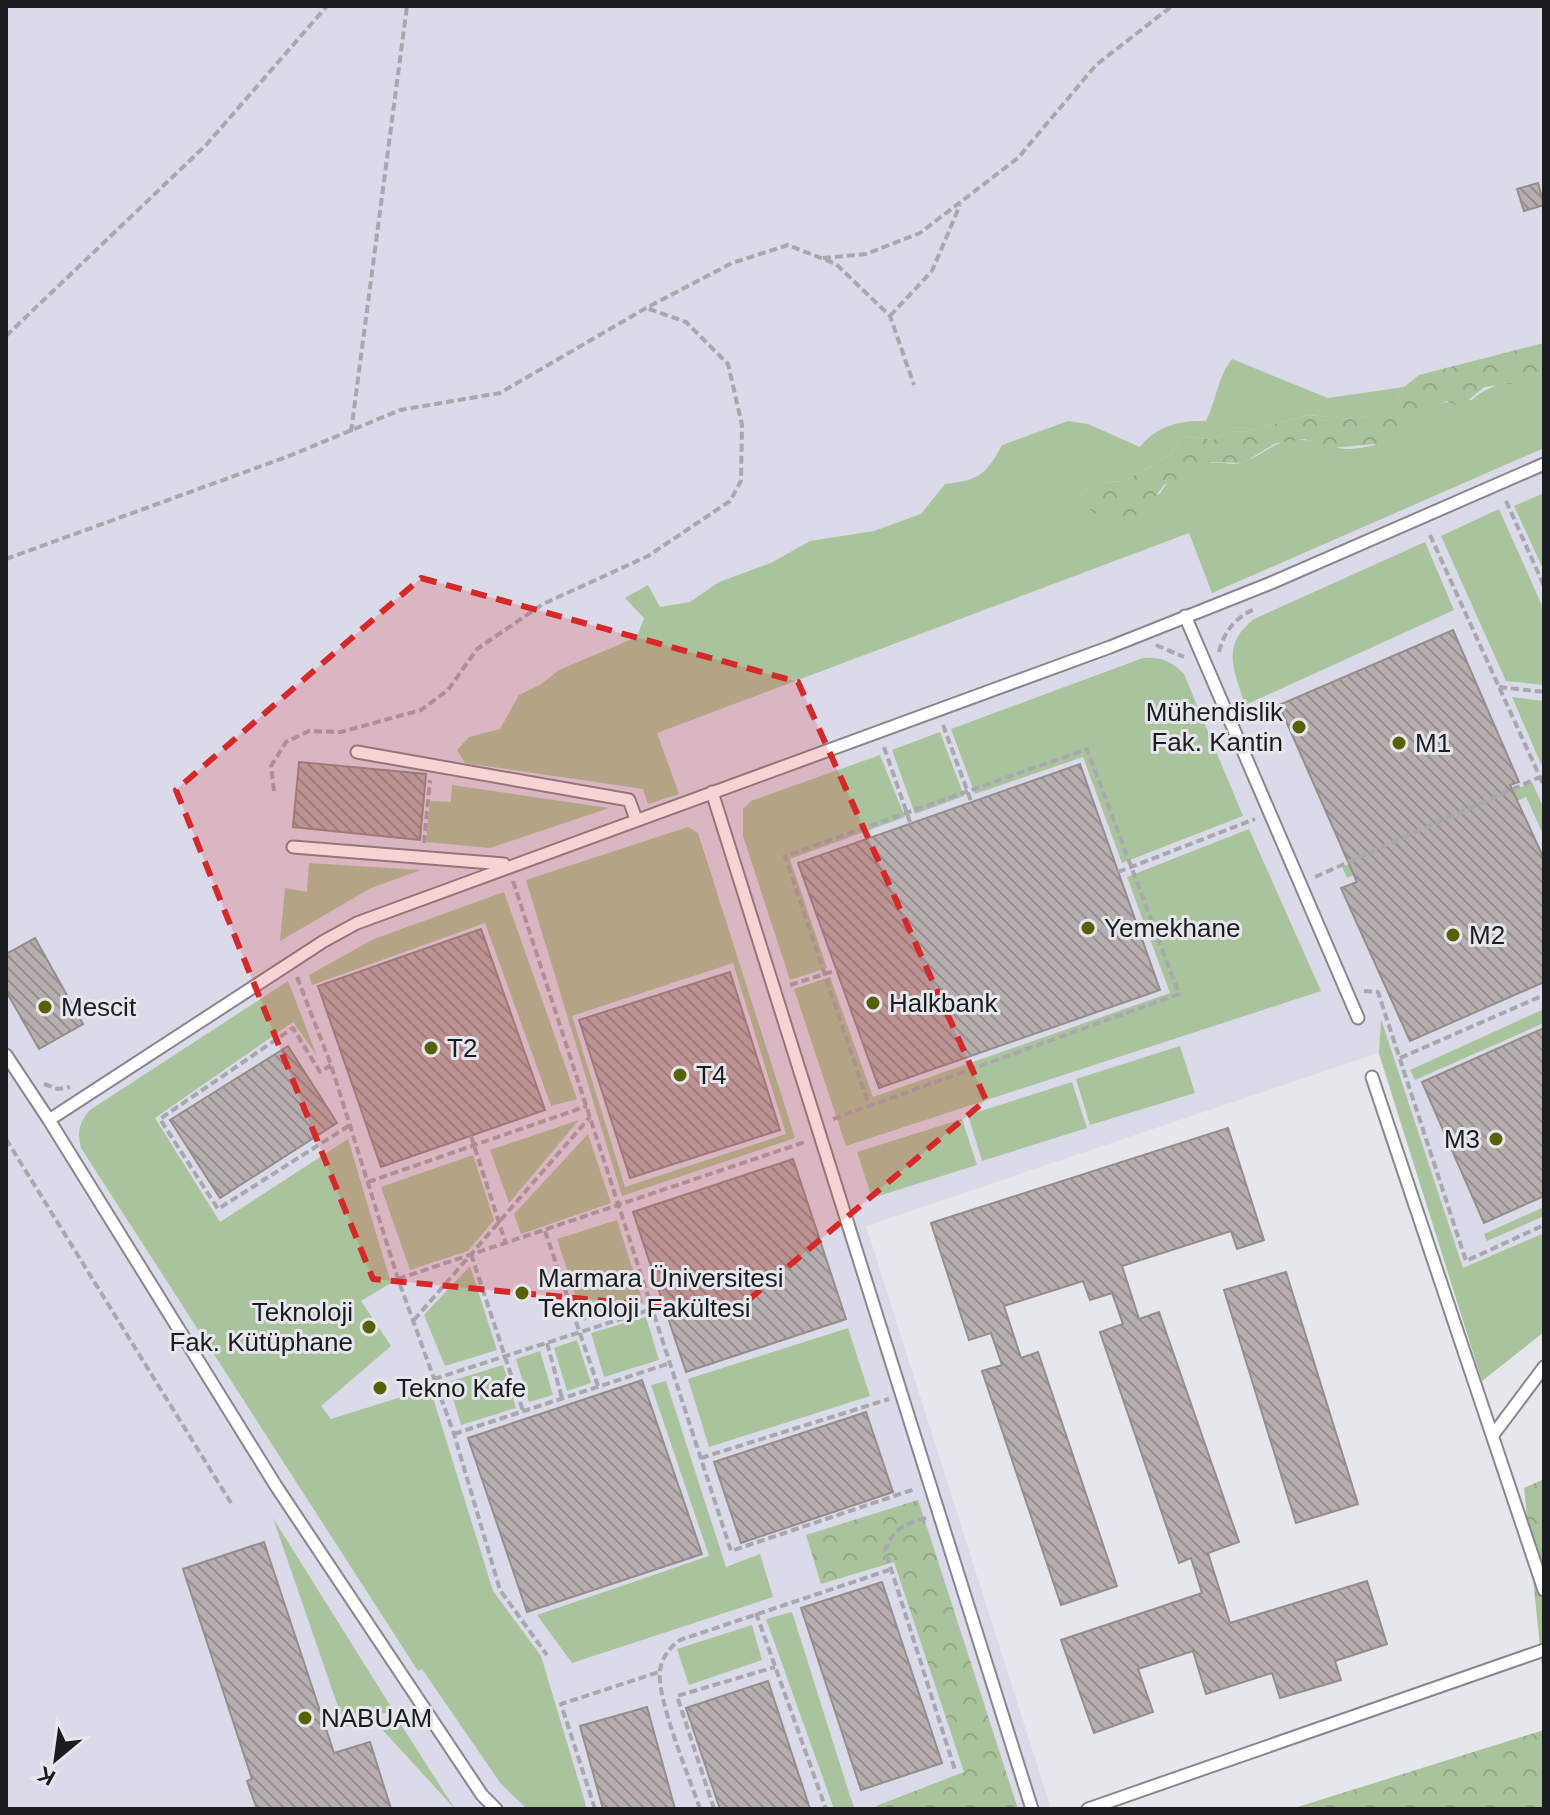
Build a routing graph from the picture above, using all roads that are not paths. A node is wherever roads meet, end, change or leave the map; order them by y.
1 (1544, 464) edge
2 (1185, 616) junction
3 (357, 752) dead end
4 (712, 792) junction
5 (636, 819) junction
6 (293, 847) dead end
7 (509, 865) junction
8 (1358, 1018) dead end
9 (6, 1055) edge
10 (1372, 1077) dead end
11 (49, 1120) junction
12 (1544, 1367) edge
13 (1493, 1435) junction
14 (1544, 1590) edge
15 (1544, 1650) edge
16 (496, 1809) edge
17 (1032, 1809) edge
18 (1088, 1809) edge

1 - 2 lane
2 - 4 lane
2 - 8 lane
3 - 5 lane
4 - 5 lane
4 - 17 lane
5 - 7 lane
6 - 7 lane
7 - 11 lane
9 - 11 lane
10 - 13 lane
11 - 16 lane
12 - 13 lane
13 - 14 lane
15 - 18 lane

